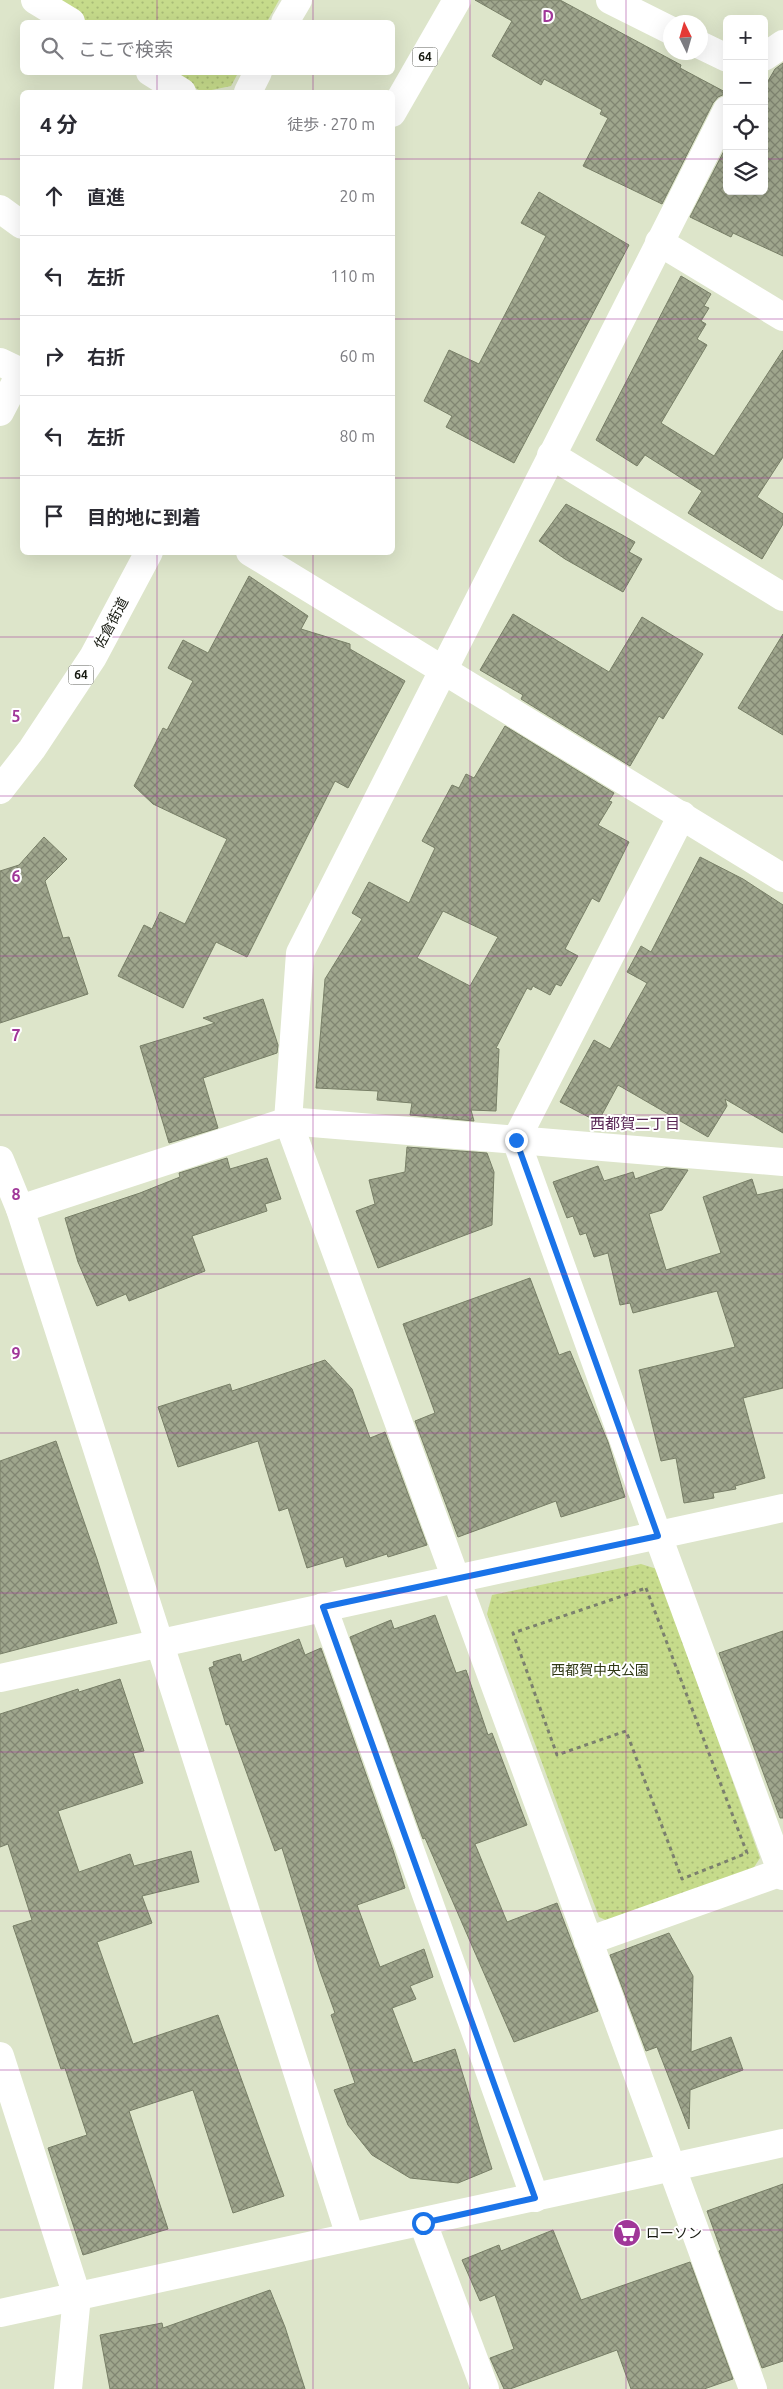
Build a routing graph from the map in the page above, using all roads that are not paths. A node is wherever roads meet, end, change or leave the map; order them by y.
1 (35, 0) edge
2 (298, 0) edge
3 (457, 0) edge
4 (610, 0) edge
5 (68, 20) edge
6 (287, 20) edge
7 (663, 26) edge
8 (783, 44) edge
9 (708, 49) edge
10 (768, 54) edge
11 (723, 56) edge
12 (155, 75) edge
13 (256, 75) edge
14 (179, 90) edge
15 (249, 90) edge
16 (395, 108) edge
17 (723, 118) edge
18 (0, 209) edge
19 (20, 224) edge
20 (659, 242) junction
21 (783, 317) edge
22 (0, 362) edge
23 (20, 372) edge
24 (20, 374) edge
25 (0, 412) edge
26 (551, 456) junction
27 (147, 555) edge
28 (255, 555) edge
29 (783, 597) edge
30 (444, 672) junction
31 (0, 790) edge
32 (682, 815) junction
33 (783, 878) edge
34 (288, 1122) junction
35 (516, 1140) junction
36 (0, 1160) edge
37 (783, 1162) edge
38 (20, 1209) junction
39 (783, 1508) edge
40 (658, 1536) junction
41 (456, 1579) junction
42 (323, 1607) junction
43 (159, 1642) junction
44 (0, 1678) edge
45 (782, 1874) edge
46 (588, 1941) junction
47 (0, 2056) edge
48 (783, 2143) edge
49 (672, 2169) junction
50 (535, 2198) junction
51 (423, 2223) junction
52 (350, 2236) junction
53 (78, 2296) junction
54 (0, 2313) edge
55 (68, 2389) edge
56 (485, 2389) edge
57 (753, 2389) edge

1 - 5 street
2 - 6 street
3 - 16 street, 64
4 - 7 street
8 - 10 street
9 - 11 street
12 - 14 street
13 - 15 street
17 - 20 street
18 - 19 street
20 - 21 street
20 - 26 street
22 - 23 street
24 - 25 street
26 - 29 street
26 - 30 street
27 - 31 street, 佐倉街道 / 64
28 - 30 street
30 - 32 street
30 - 34 street
32 - 33 street
32 - 35 street
34 - 35 street
34 - 38 street
34 - 41 street
35 - 37 street
35 - 40 street
36 - 38 street
38 - 43 street
39 - 40 street
40 - 41 street
40 - 45 street
41 - 42 street
41 - 46 street
42 - 43 street
42 - 50 street
43 - 44 street
43 - 52 street
45 - 46 street
46 - 49 street
47 - 53 street
48 - 49 street
49 - 50 street
49 - 57 street
50 - 51 street
51 - 52 street
51 - 56 street
52 - 53 street
53 - 54 street
53 - 55 street

